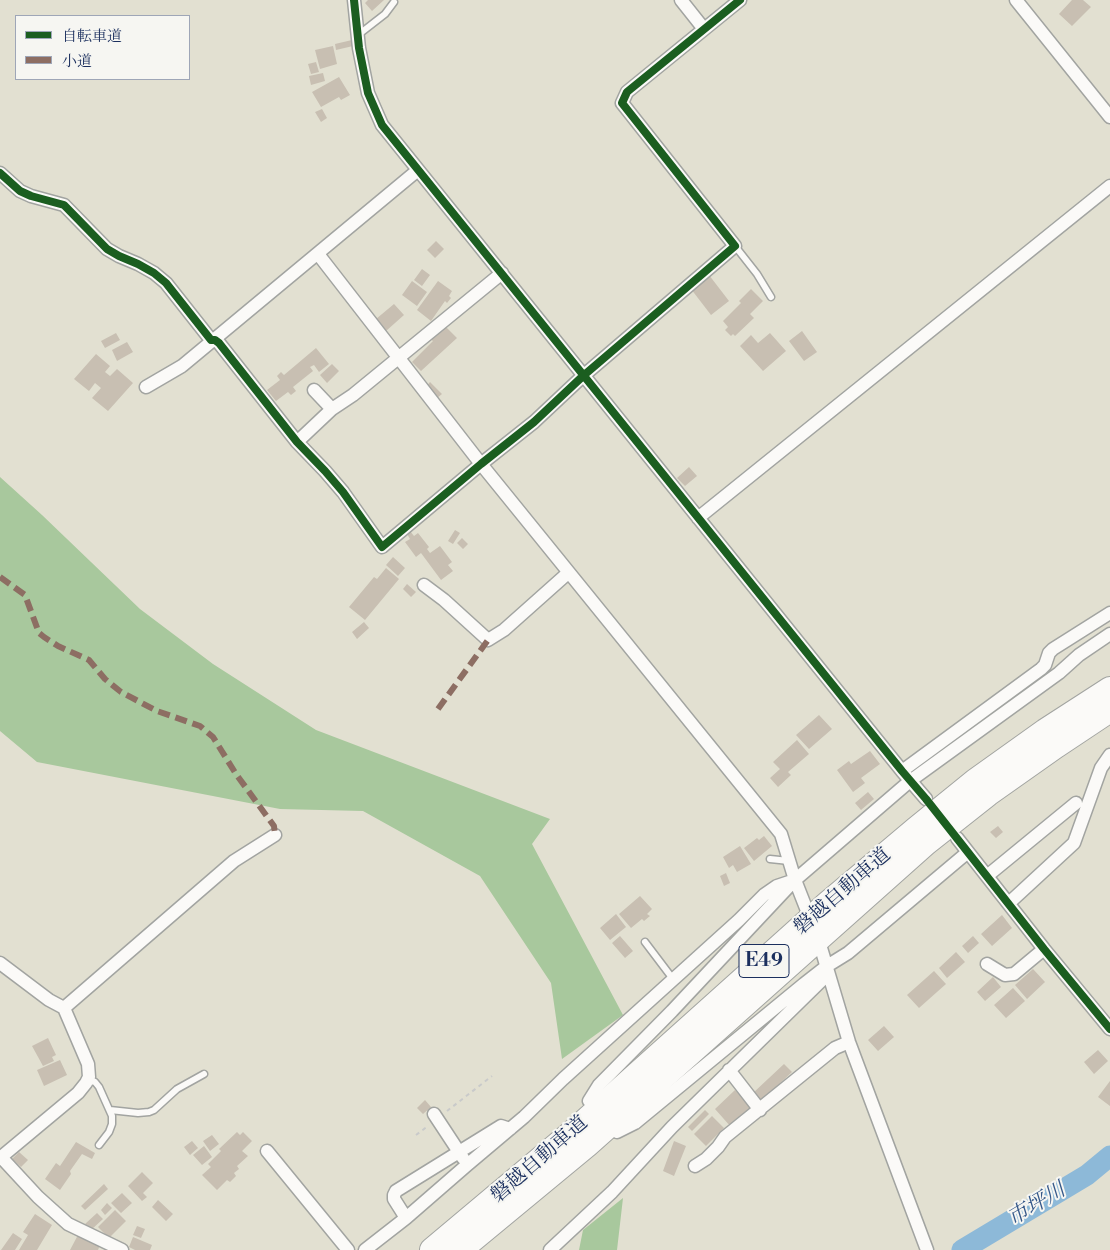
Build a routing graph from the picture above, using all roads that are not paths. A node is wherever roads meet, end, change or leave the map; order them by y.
1 (354, 0) edge
2 (681, 0) edge
3 (740, 0) edge
4 (1016, 0) edge
5 (394, 2) dead end
6 (704, 29) junction
7 (358, 35) junction
8 (1110, 117) edge
9 (418, 170) junction
10 (0, 173) edge
11 (1110, 186) edge
12 (735, 246) junction
13 (318, 254) junction
14 (502, 274) junction
15 (771, 297) dead end
16 (211, 340) junction
17 (399, 358) junction
18 (583, 376) junction
19 (146, 387) dead end
20 (314, 390) dead end
21 (332, 409) junction
22 (297, 442) junction
23 (481, 464) junction
24 (698, 518) junction
25 (568, 573) junction
26 (424, 585) dead end
27 (1110, 613) edge
28 (1110, 634) edge
29 (1110, 688) edge
30 (1110, 710) edge
31 (1110, 755) edge
32 (906, 776) junction
33 (926, 798) dead end
34 (1076, 804) dead end
35 (276, 835) dead end
36 (957, 838) dead end
37 (968, 852) junction
38 (770, 859) dead end
39 (789, 861) junction
40 (987, 876) junction
41 (795, 880) junction
42 (1009, 903) junction
43 (806, 908) dead end
44 (645, 942) dead end
45 (821, 948) dead end
46 (1044, 949) junction
47 (0, 963) edge
48 (987, 964) dead end
49 (827, 966) junction
50 (673, 979) junction
51 (64, 1008) junction
52 (1110, 1029) edge
53 (849, 1042) junction
54 (729, 1070) junction
55 (204, 1074) dead end
56 (88, 1080) junction
57 (589, 1101) dead end
58 (110, 1110) junction
59 (760, 1110) junction
60 (436, 1116) road end
61 (510, 1129) junction
62 (617, 1132) dead end
63 (99, 1145) dead end
64 (266, 1151) dead end
65 (459, 1152) junction
66 (1, 1158) edge
67 (467, 1165) junction
68 (695, 1166) dead end
69 (406, 1218) junction
70 (122, 1250) edge
71 (348, 1250) edge
72 (365, 1250) edge
73 (432, 1250) edge
74 (460, 1250) edge
75 (550, 1250) edge
76 (927, 1250) edge

1 - 7 street
2 - 6 street
3 - 6 street
4 - 8 street
5 - 7 lane
6 - 12 street
7 - 9 street
9 - 13 street
9 - 14 street
10 - 16 street
11 - 24 street
12 - 15 lane
12 - 18 street
13 - 16 street
13 - 17 street
14 - 17 street
14 - 18 street
16 - 19 street
16 - 22 street
17 - 21 street
17 - 23 street
18 - 23 street
18 - 24 street
20 - 21 street
21 - 22 street
22 - 23 street
23 - 25 street
24 - 32 street
25 - 26 street
25 - 39 street
27 - 32 street
28 - 32 street
29 - 73 highway, 磐越自動車道 / E49
30 - 74 highway, 磐越自動車道 / E49
31 - 42 street
32 - 33 street
32 - 41 street
34 - 40 street
35 - 51 street
36 - 37 street
37 - 40 street
37 - 49 street
38 - 39 lane
39 - 41 street
40 - 42 street
41 - 43 street
41 - 50 street
41 - 57 street
42 - 46 street
44 - 50 lane
45 - 49 street
46 - 48 street
46 - 52 street
47 - 51 street
49 - 53 street
49 - 54 street
49 - 62 street
50 - 61 street
51 - 56 street
53 - 59 street
53 - 76 street
54 - 59 street
54 - 75 street
55 - 58 lane
56 - 58 lane
56 - 66 street
58 - 63 lane
59 - 68 street
60 - 65 street
61 - 65 street
61 - 67 street
64 - 71 street
65 - 67 street
65 - 69 street
66 - 70 street
67 - 69 street
69 - 72 street

